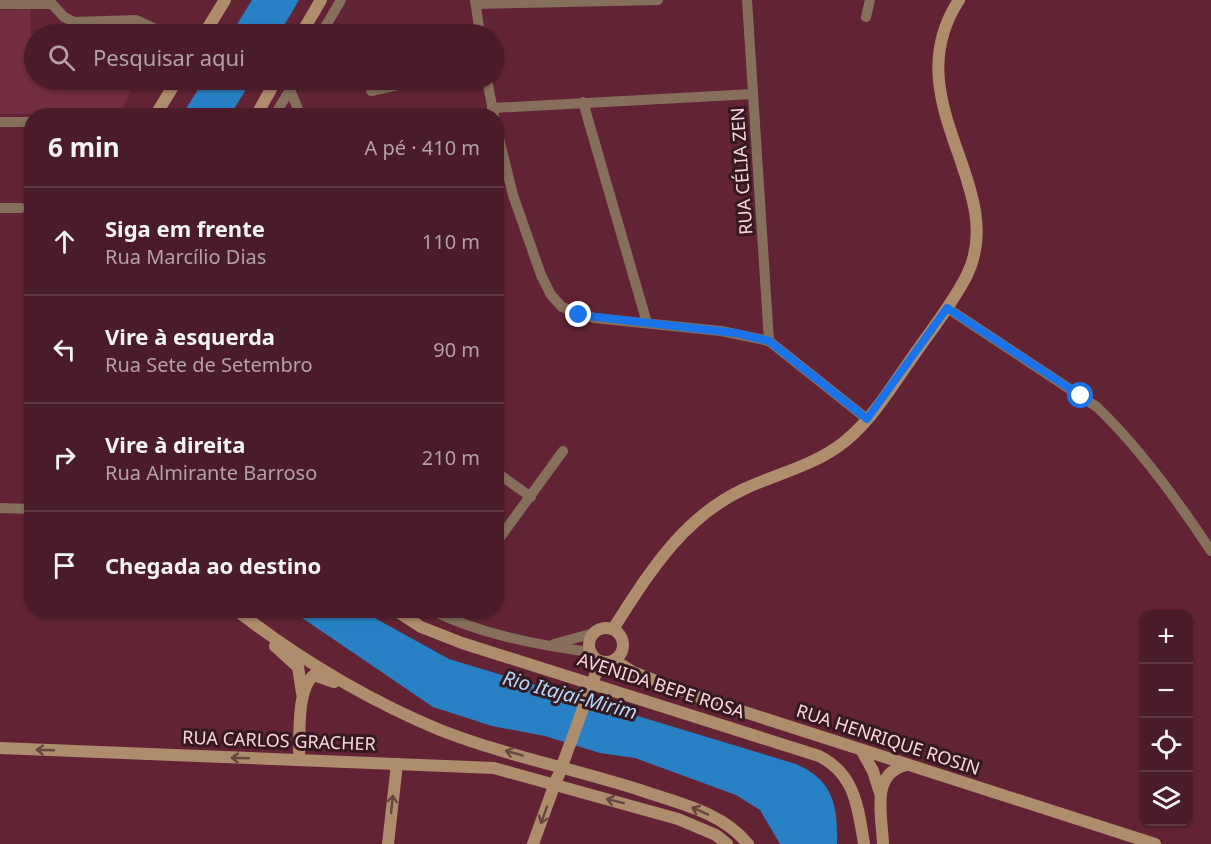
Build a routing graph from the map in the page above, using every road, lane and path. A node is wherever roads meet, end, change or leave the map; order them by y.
1 (225, 0) edge
2 (321, 0) edge
3 (341, 0) edge
4 (658, 0) edge
5 (747, 0) edge
6 (870, 0) edge
7 (959, 0) edge
8 (475, 2) edge
9 (0, 4) edge
10 (866, 17) dead end
11 (150, 24) edge
12 (210, 24) edge
13 (307, 24) edge
14 (327, 24) edge
15 (478, 24) edge
16 (171, 90) edge
17 (270, 90) edge
18 (290, 90) edge
19 (294, 90) edge
20 (376, 90) edge
21 (489, 90) edge
22 (371, 91) dead end
23 (753, 94) junction
24 (583, 102) junction
25 (160, 108) edge
26 (260, 108) edge
27 (279, 108) edge
28 (299, 108) edge
29 (492, 108) edge
30 (504, 111) edge
31 (0, 122) edge
32 (24, 122) edge
33 (504, 158) edge
34 (0, 208) edge
35 (21, 208) dead end
36 (947, 308) junction
37 (647, 323) junction
38 (769, 341) junction
39 (867, 419) junction
40 (563, 451) dead end
41 (504, 478) edge
42 (531, 497) junction
43 (0, 508) edge
44 (24, 509) edge
45 (504, 532) edge
46 (1211, 551) edge
47 (246, 618) edge
48 (408, 618) edge
49 (457, 618) edge
50 (254, 624) junction
51 (613, 629) junction
52 (594, 633) junction
53 (545, 646) junction
54 (614, 660) junction
55 (596, 661) junction
56 (360, 692) junction
57 (302, 696) junction
58 (0, 748) edge
59 (862, 751) junction
60 (299, 760) junction
61 (397, 764) junction
62 (906, 765) junction
63 (556, 781) junction
64 (881, 797) junction
65 (388, 844) edge
66 (533, 844) edge
67 (727, 844) edge
68 (748, 844) edge
69 (864, 844) edge
70 (883, 844) edge
71 (1155, 844) edge

1 - 12 main road
2 - 13 main road
3 - 14 street
4 - 8 street
5 - 23 street, RUA CÉLIA ZEN
6 - 10 street
7 - 36 main road
8 - 15 street
9 - 11 street
16 - 25 main road
17 - 26 main road
18 - 27 street
19 - 28 street
20 - 22 street
21 - 29 street
23 - 24 street
23 - 38 street, RUA CÉLIA ZEN
24 - 30 street
24 - 37 street
31 - 32 street
33 - 37 street
34 - 35 street
36 - 39 main road
36 - 46 street
37 - 38 street
38 - 39 street
39 - 51 main road
40 - 42 street
41 - 42 street
42 - 45 street
43 - 44 street
47 - 50 main road
48 - 69 main road, AVENIDA BEPE ROSA
49 - 53 street
50 - 56 main road
50 - 57 main road
51 - 52 main road
51 - 54 main road
52 - 53 street
52 - 55 main road
53 - 55 street
54 - 55 main road
54 - 59 main road, RUA HENRIQUE ROSIN
55 - 63 main road, bridge
56 - 57 main road
68 -> 56 main road
57 - 60 main road
60 -> 58 main road, RUA CARLOS GRACHER
59 - 62 main road, RUA HENRIQUE ROSIN
59 - 64 main road
60 - 61 main road, RUA CARLOS GRACHER
61 - 63 main road, RUA CARLOS GRACHER
65 -> 61 main road
62 - 64 main road
62 - 71 main road, RUA HENRIQUE ROSIN
63 -> 66 main road
67 -> 63 main road, RUA CARLOS GRACHER
64 - 70 main road

